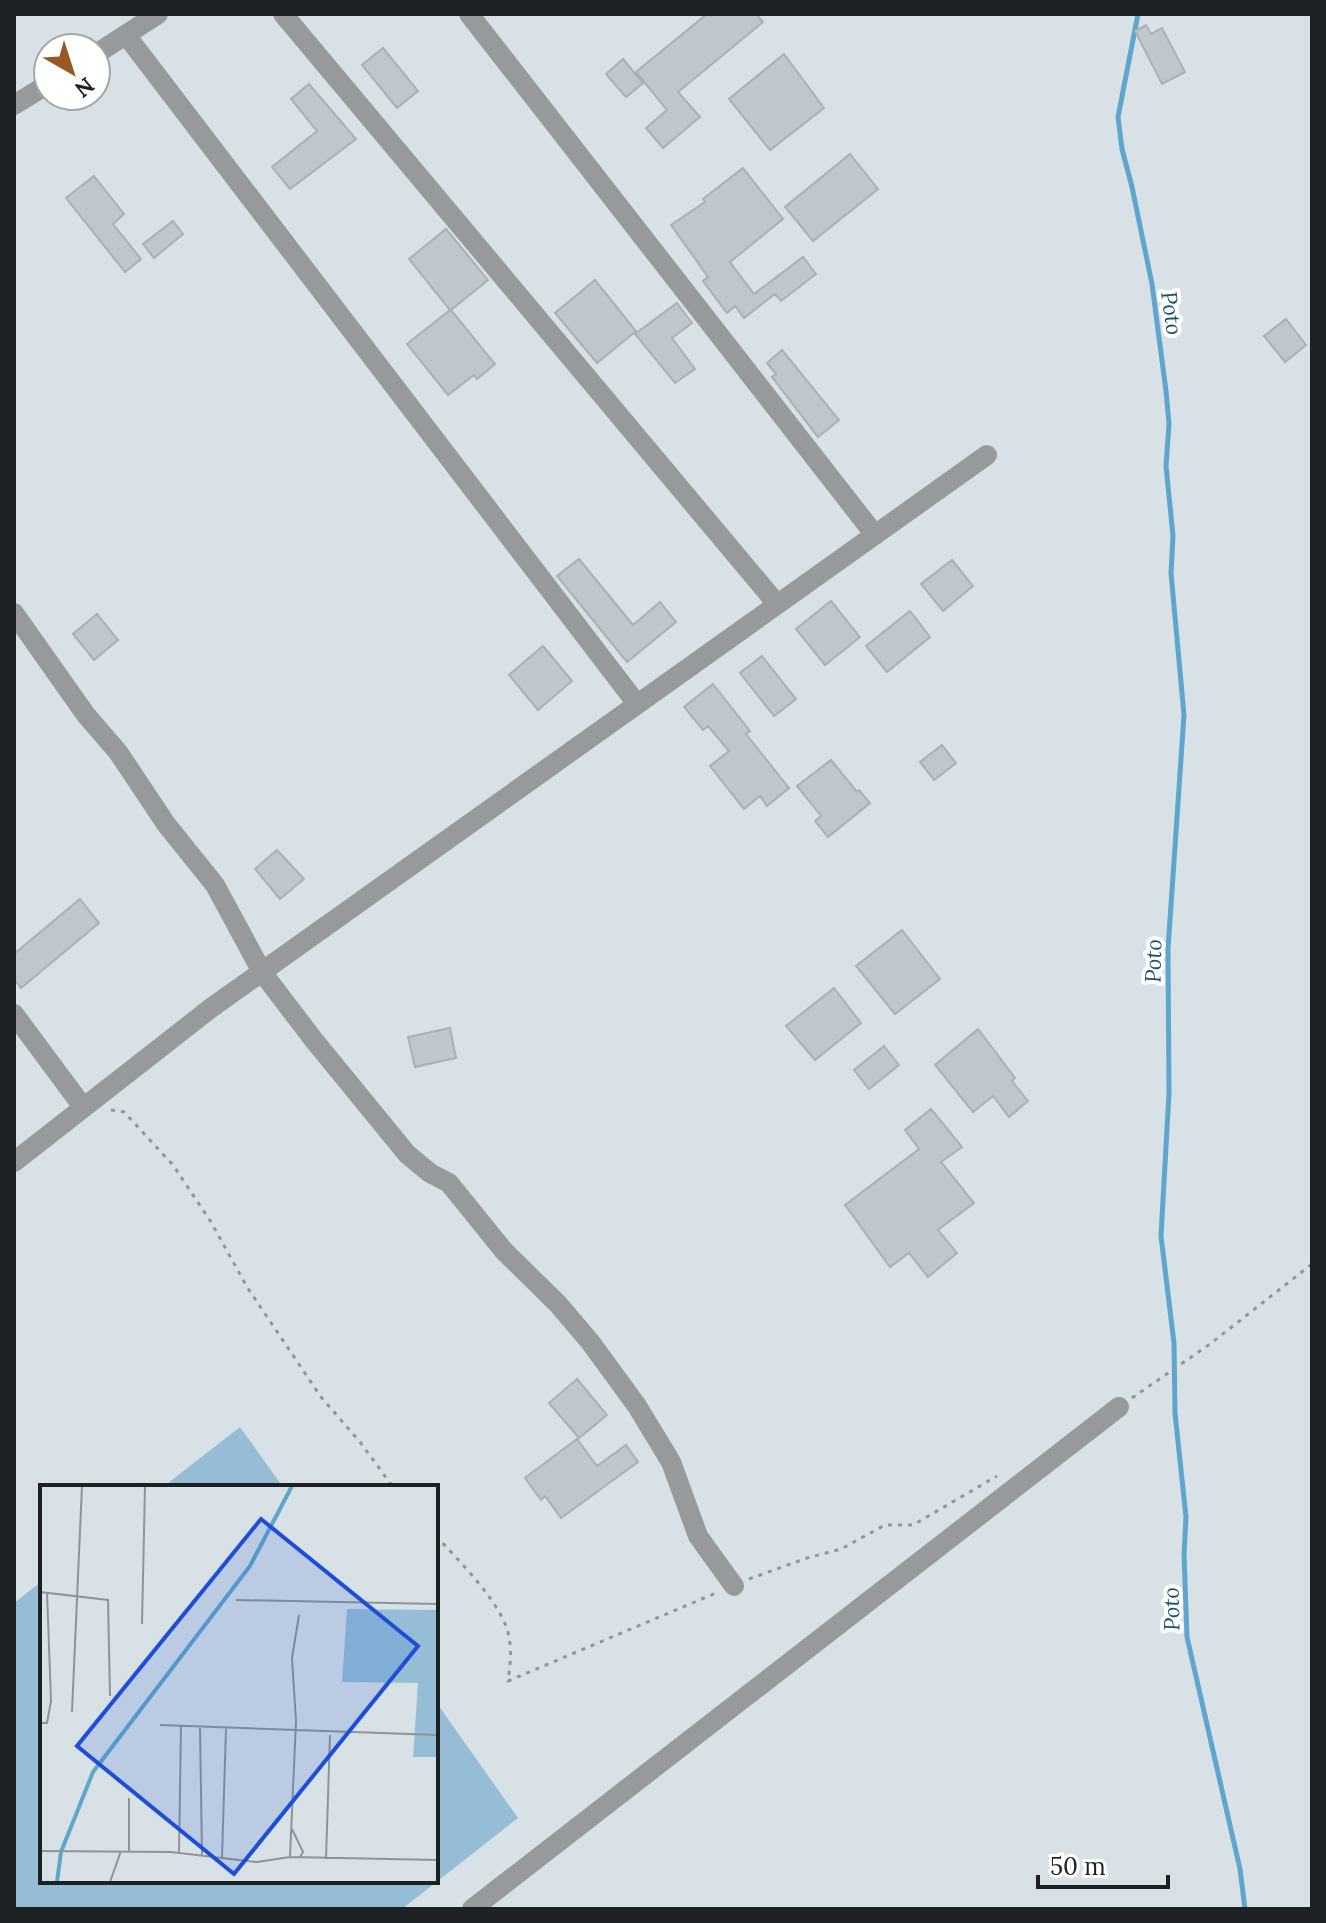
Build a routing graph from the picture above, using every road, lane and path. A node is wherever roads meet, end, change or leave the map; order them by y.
1 (158, 14) edge
2 (283, 14) edge
3 (469, 14) edge
4 (126, 35) junction
5 (112, 44) edge
6 (32, 94) edge
7 (14, 105) edge
8 (987, 455) dead end
9 (875, 535) junction
10 (777, 604) junction
11 (14, 613) edge
12 (637, 704) junction
13 (262, 972) junction
14 (14, 1014) edge
15 (83, 1107) junction
16 (14, 1162) edge
17 (1312, 1264) edge
18 (1119, 1407) joint
19 (1007, 1470) dead end
20 (392, 1485) edge
21 (438, 1538) edge
22 (734, 1586) junction
23 (472, 1909) edge

1 - 4 street
2 - 10 street
3 - 9 street
4 - 5 street
4 - 12 street
6 - 7 street
8 - 9 street
9 - 10 street
10 - 12 street
11 - 13 street
12 - 13 street
13 - 15 street
13 - 22 street
14 - 15 street
15 - 16 street
15 - 20 path
17 - 18 path
18 - 23 street
19 - 22 path
21 - 22 path

